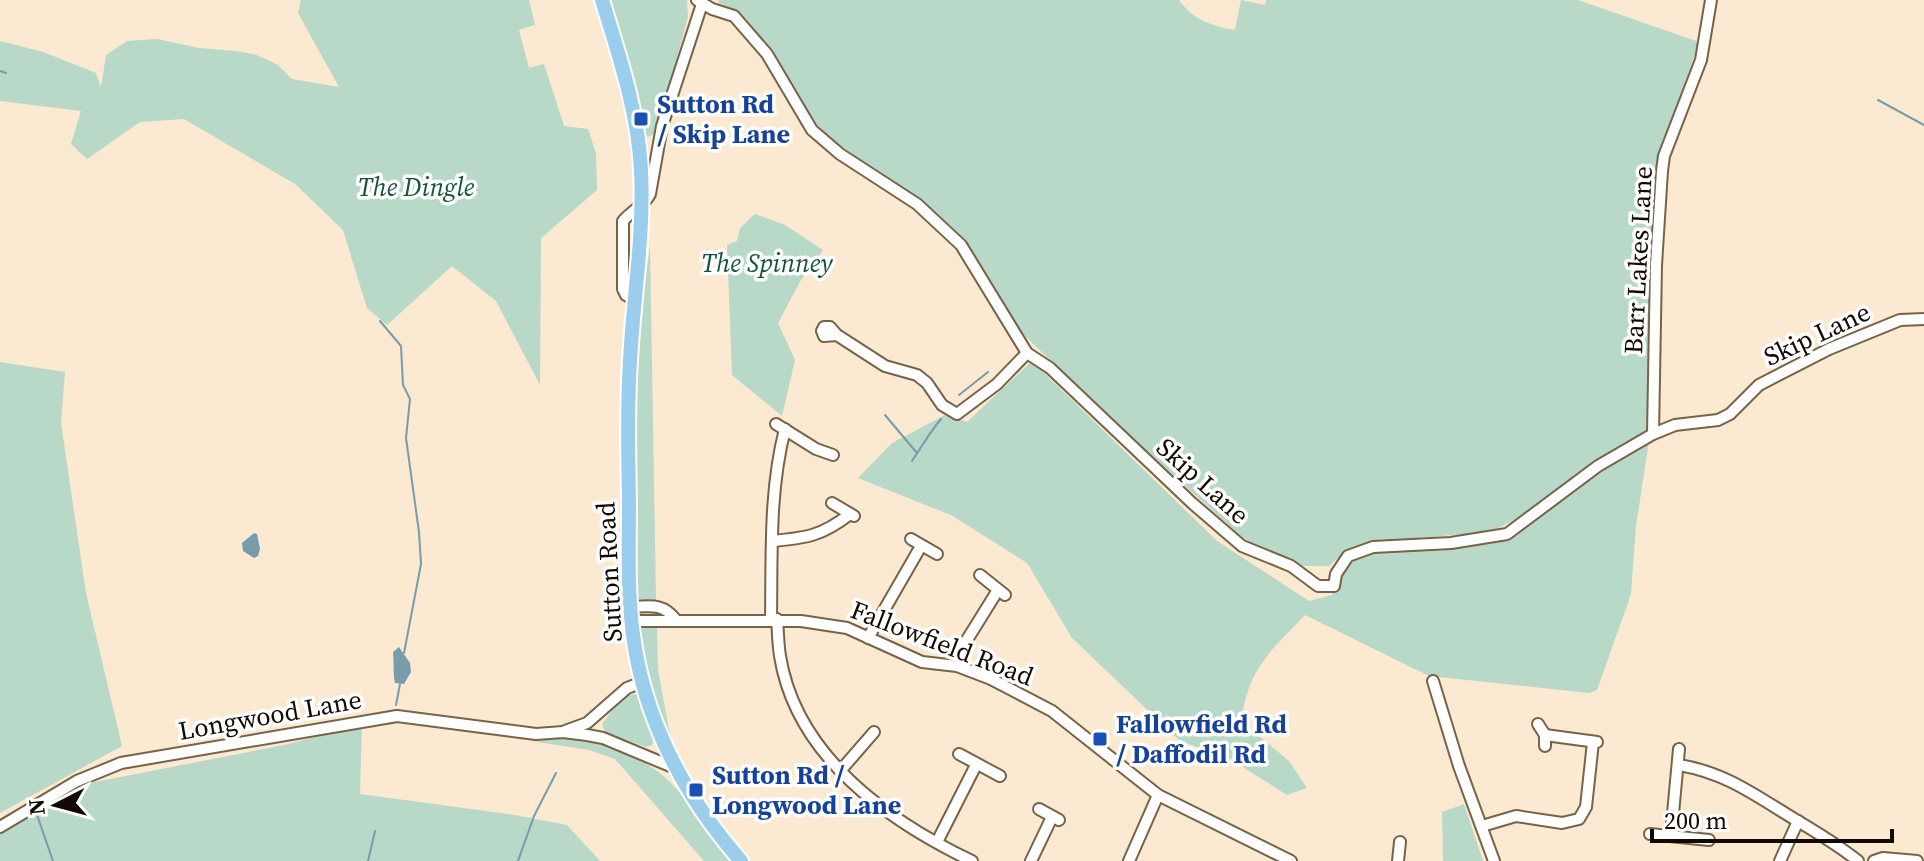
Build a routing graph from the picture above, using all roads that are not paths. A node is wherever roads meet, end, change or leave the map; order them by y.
1 (602, 0) edge
2 (1711, 0) edge
3 (699, 2) edge
4 (638, 142) junction
5 (657, 146) junction
6 (642, 203) junction
7 (1924, 319) edge
8 (837, 335) dead end
9 (1027, 353) junction
10 (1653, 434) junction
11 (833, 455) dead end
12 (832, 503) dead end
13 (772, 541) junction
14 (937, 554) dead end
15 (980, 575) dead end
16 (632, 614) junction
17 (774, 619) junction
18 (868, 638) junction
19 (957, 666) junction
20 (1433, 681) dead end
21 (643, 682) junction
22 (596, 715) junction
23 (1538, 724) dead end
24 (875, 731) dead end
25 (563, 732) junction
26 (603, 738) junction
27 (1679, 749) dead end
28 (959, 754) dead end
29 (976, 765) junction
30 (1679, 765) junction
31 (675, 768) junction
32 (841, 770) junction
33 (1000, 776) dead end
34 (1158, 795) junction
35 (1039, 809) dead end
36 (1798, 821) junction
37 (1482, 826) junction
38 (0, 827) edge
39 (1650, 834) dead end
40 (1671, 835) junction
41 (1399, 840) dead end
42 (1709, 841) dead end
43 (937, 842) junction
44 (741, 861) edge
45 (972, 861) edge
46 (1031, 861) edge
47 (1129, 861) edge
48 (1291, 861) edge
49 (1398, 861) edge
50 (1494, 861) edge
51 (1780, 861) edge
52 (1858, 861) edge
53 (1874, 861) edge
54 (1917, 861) edge

1 - 4 main road, Sutton Road
2 - 10 street, Barr Lakes Lane
3 - 5 street, Skip Lane
3 - 9 street, Skip Lane
4 - 5 street
4 - 6 main road, Sutton Road
5 - 6 street, Skip Lane
6 - 16 main road, Sutton Road
7 - 10 street, Skip Lane
8 - 9 street
9 - 10 street, Skip Lane
11 - 13 street
12 - 13 street
13 - 17 street
14 - 18 street
15 - 19 street
16 - 17 street, Fallowfield Road
16 - 21 main road, Sutton Road
17 - 18 street, Fallowfield Road
17 - 32 street
18 - 19 street, Fallowfield Road
19 - 34 street, Fallowfield Road
20 - 37 street
21 - 22 street, Longwood Lane
21 - 31 main road, Sutton Road
22 - 25 street, Longwood Lane
22 - 26 street
23 - 37 street
24 - 32 street
25 - 26 street, Longwood Lane
25 - 38 street, Longwood Lane
26 - 31 street, Longwood Lane
27 - 30 street
28 - 29 street
29 - 33 street
29 - 43 street
30 - 36 street
30 - 40 street
31 - 44 main road, Sutton Road
32 - 43 street
34 - 47 street
34 - 48 street, Fallowfield Road
35 - 46 street
36 - 51 street
36 - 52 street
37 - 50 street
39 - 40 street
40 - 42 street
41 - 49 street
43 - 45 street
53 - 54 street

